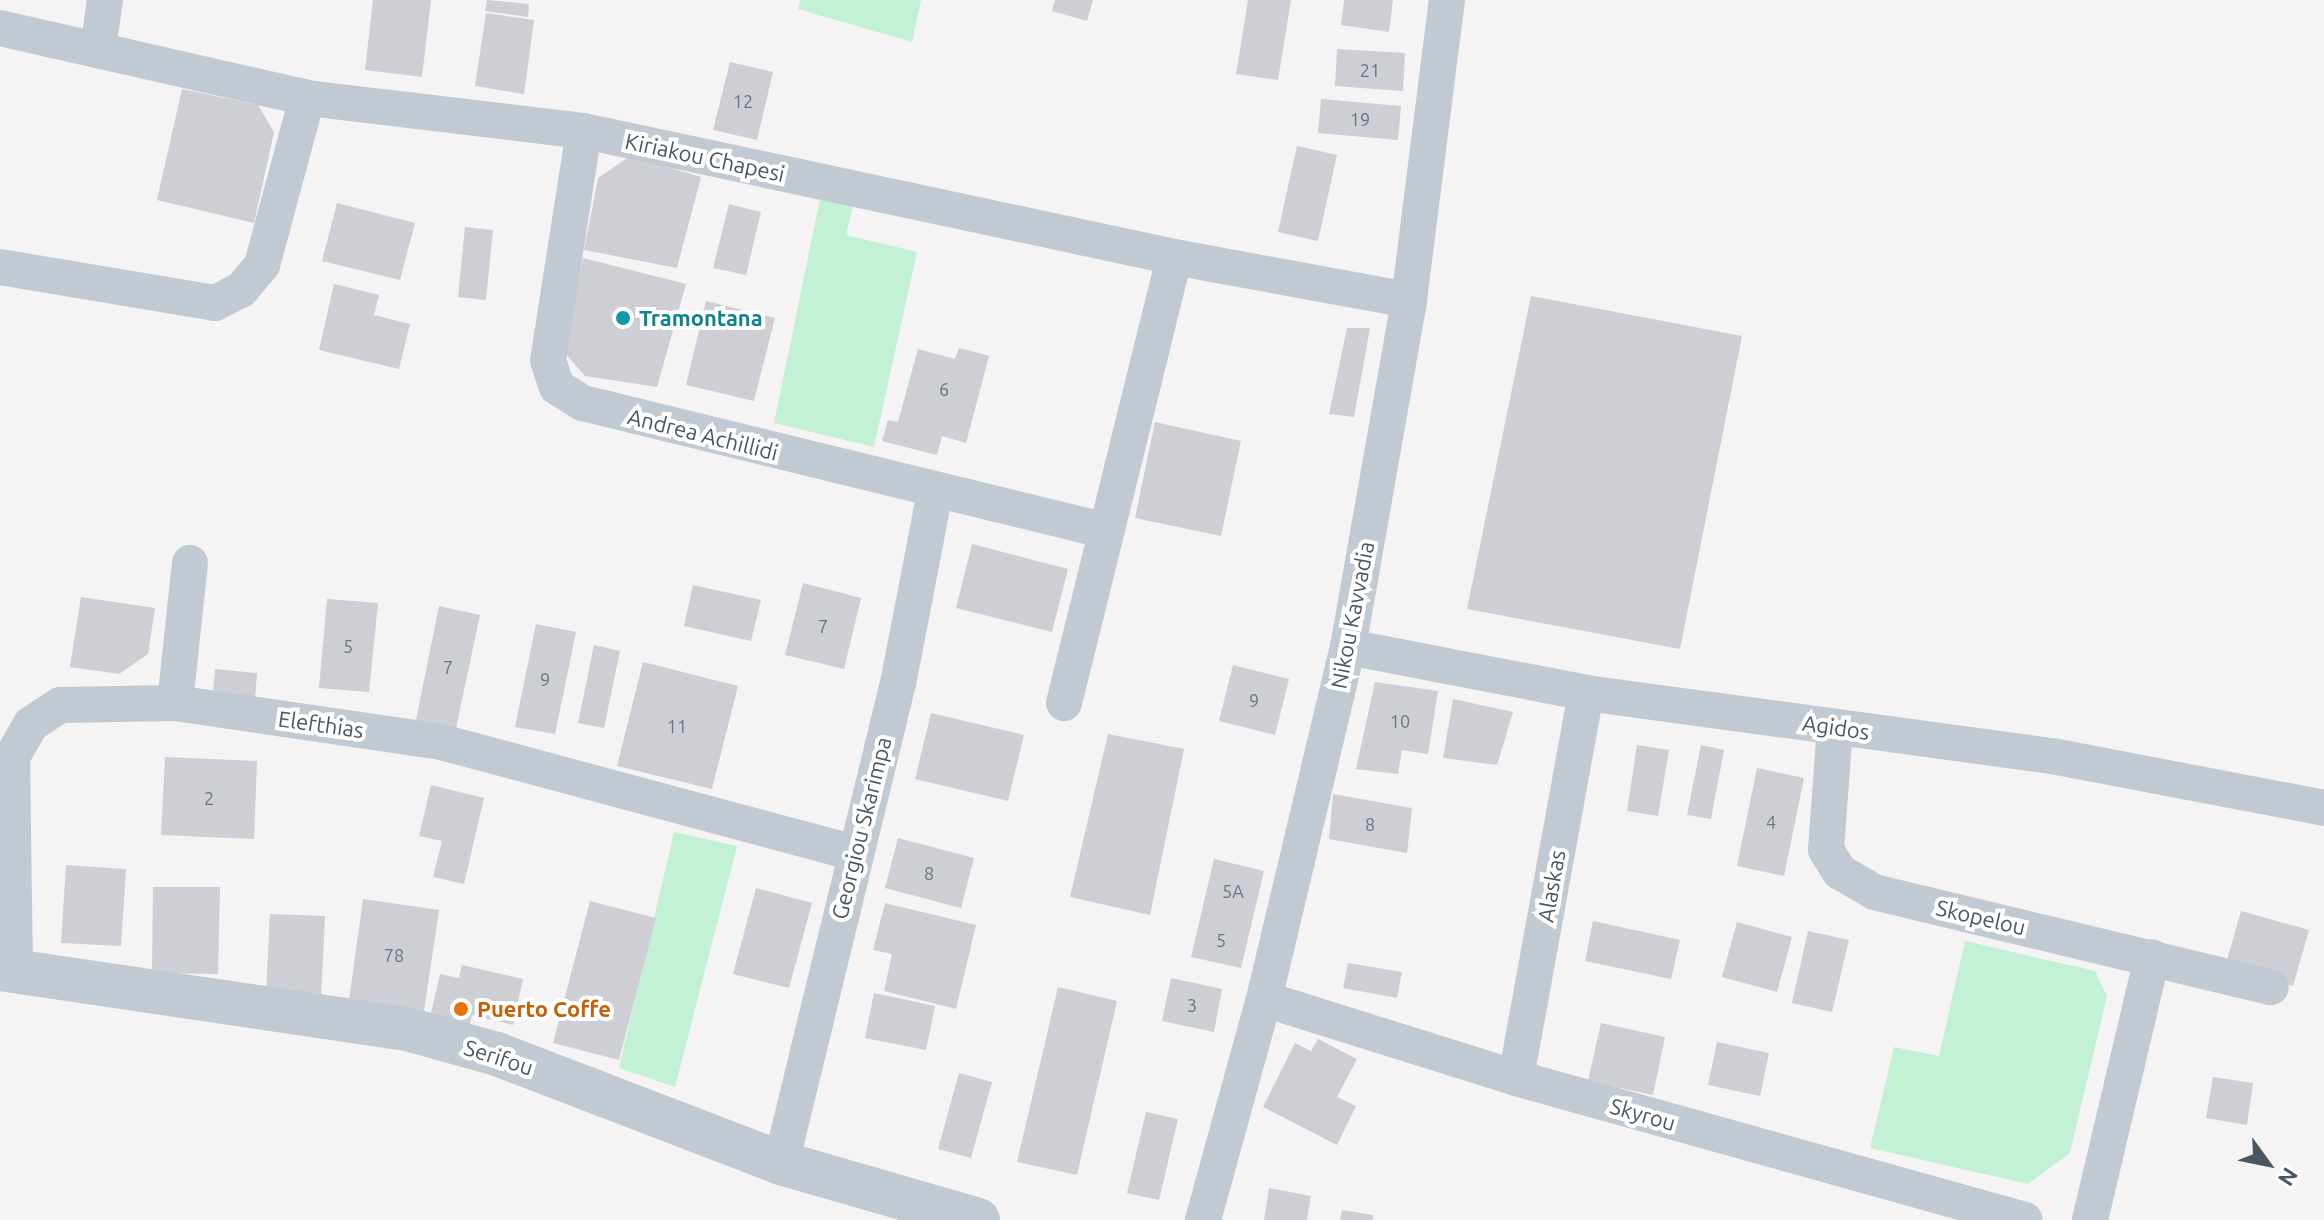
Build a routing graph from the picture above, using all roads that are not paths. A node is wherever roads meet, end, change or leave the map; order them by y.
1 (105, 0) edge
2 (1447, 0) edge
3 (0, 28) edge
4 (98, 50) junction
5 (307, 98) junction
6 (584, 131) junction
7 (1174, 257) junction
8 (0, 267) edge
9 (1409, 300) junction
10 (935, 492) junction
11 (1107, 531) junction
12 (190, 563) dead end
13 (1348, 647) junction
14 (1586, 693) junction
15 (175, 703) junction
16 (1064, 703) dead end
17 (1835, 727) junction
18 (2324, 808) edge
19 (854, 853) junction
20 (2152, 957) junction
21 (7, 970) edge
22 (2271, 987) dead end
23 (1264, 999) junction
24 (1516, 1078) junction
25 (781, 1163) junction
26 (978, 1220) edge
27 (1203, 1220) edge
28 (2025, 1220) edge
29 (2090, 1220) edge

1 - 4 street
2 - 9 street, Nikou Kavvadia
3 - 4 street, Kiriakou Chapesi
4 - 5 street, Kiriakou Chapesi
5 - 6 street, Kiriakou Chapesi
5 - 8 street
6 - 7 street, Kiriakou Chapesi
6 - 10 street, Andrea Achillidi
7 - 9 street, Kiriakou Chapesi
7 - 11 street
9 - 13 street, Nikou Kavvadia
10 - 11 street, Andrea Achillidi
10 - 19 street, Georgiou Skarimpa
11 - 16 street
12 - 15 street
13 - 14 street, Agidos
13 - 23 street, Nikou Kavvadia
14 - 17 street, Agidos
14 - 24 street, Alaskas
15 - 19 street, Elefthias
15 - 21 street, Elefthias
17 - 18 street, Agidos
17 - 20 street, Skopelou
19 - 25 street, Georgiou Skarimpa
20 - 22 street, Skopelou
20 - 29 street
21 - 25 street, Serifou
23 - 24 street, Skyrou
23 - 27 street, Nikou Kavvadia
24 - 28 street, Skyrou
25 - 26 street, Serifou

